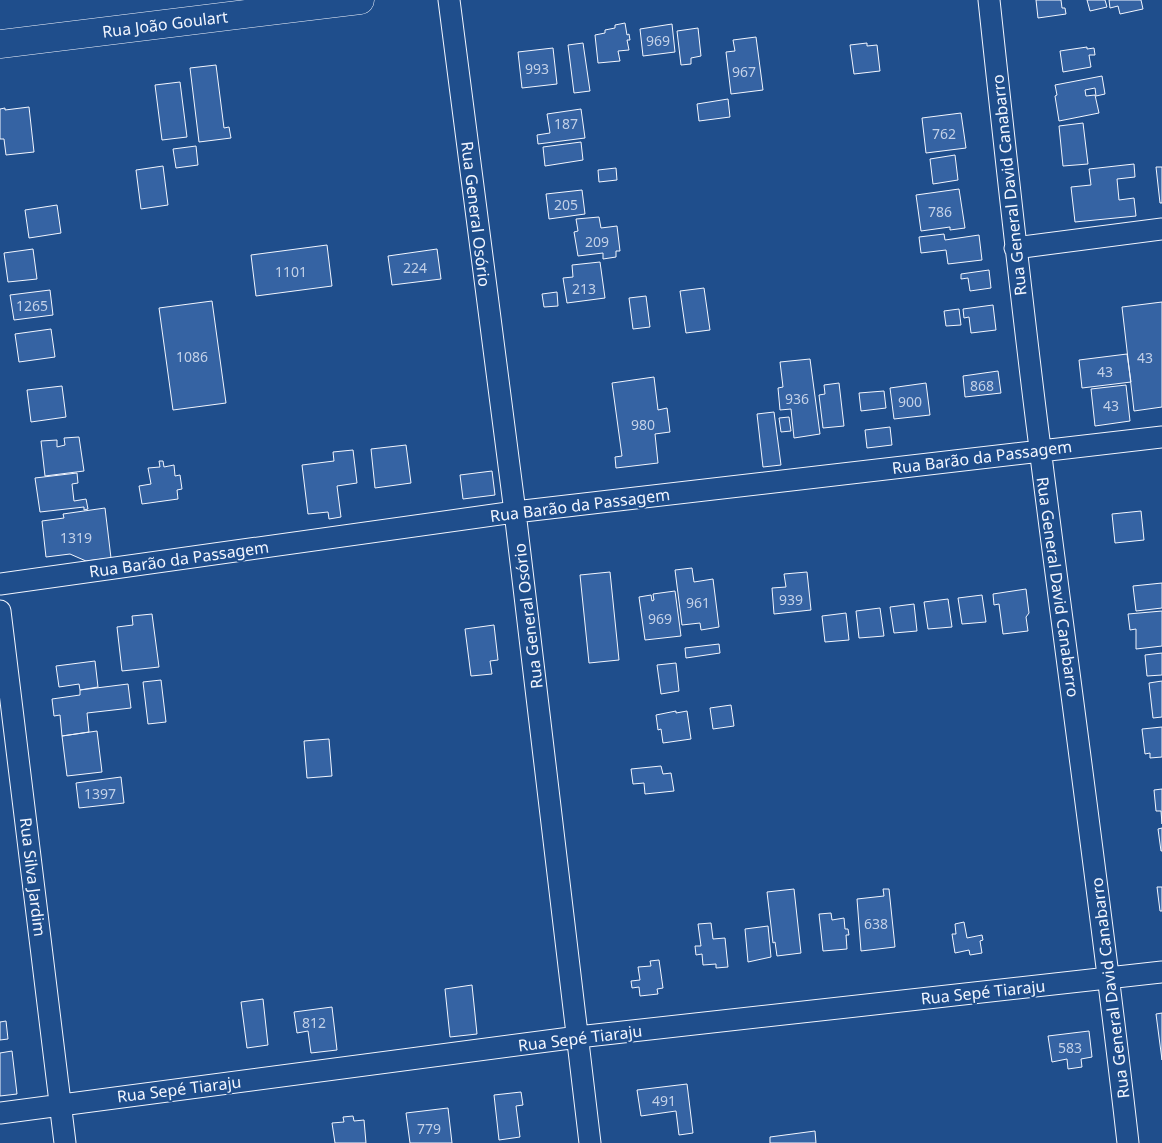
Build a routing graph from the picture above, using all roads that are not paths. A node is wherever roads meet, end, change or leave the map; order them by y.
1 (360, 0) edge
2 (449, 0) edge
3 (989, 0) edge
4 (0, 44) edge
5 (1162, 229) edge
6 (1015, 248) junction
7 (1162, 436) edge
8 (1040, 450) junction
9 (515, 512) junction
10 (0, 584) edge
11 (0, 611) edge
12 (1162, 972) edge
13 (1109, 977) junction
14 (578, 1037) junction
15 (61, 1105) junction
16 (0, 1113) edge
17 (65, 1143) edge
18 (590, 1143) edge
19 (1128, 1143) edge

1 - 4 street, Rua João Goulart
2 - 9 street, Rua General Osório
3 - 6 street, Rua General David Canabarro
5 - 6 street
6 - 8 street, Rua General David Canabarro
7 - 8 street, Rua Barão da Passagem
8 - 9 street, Rua Barão da Passagem
8 - 13 street, Rua General David Canabarro
9 - 10 street, Rua Barão da Passagem
9 - 14 street, Rua General Osório
11 - 15 street, Rua Silva Jardim
12 - 13 street, Rua Sepé Tiaraju
13 - 14 street, Rua Sepé Tiaraju
13 - 19 street, Rua General David Canabarro
14 - 15 street, Rua Sepé Tiaraju
14 - 18 street, Rua General Osório
15 - 16 street, Rua Sepé Tiaraju
15 - 17 street, Rua Silva Jardim

